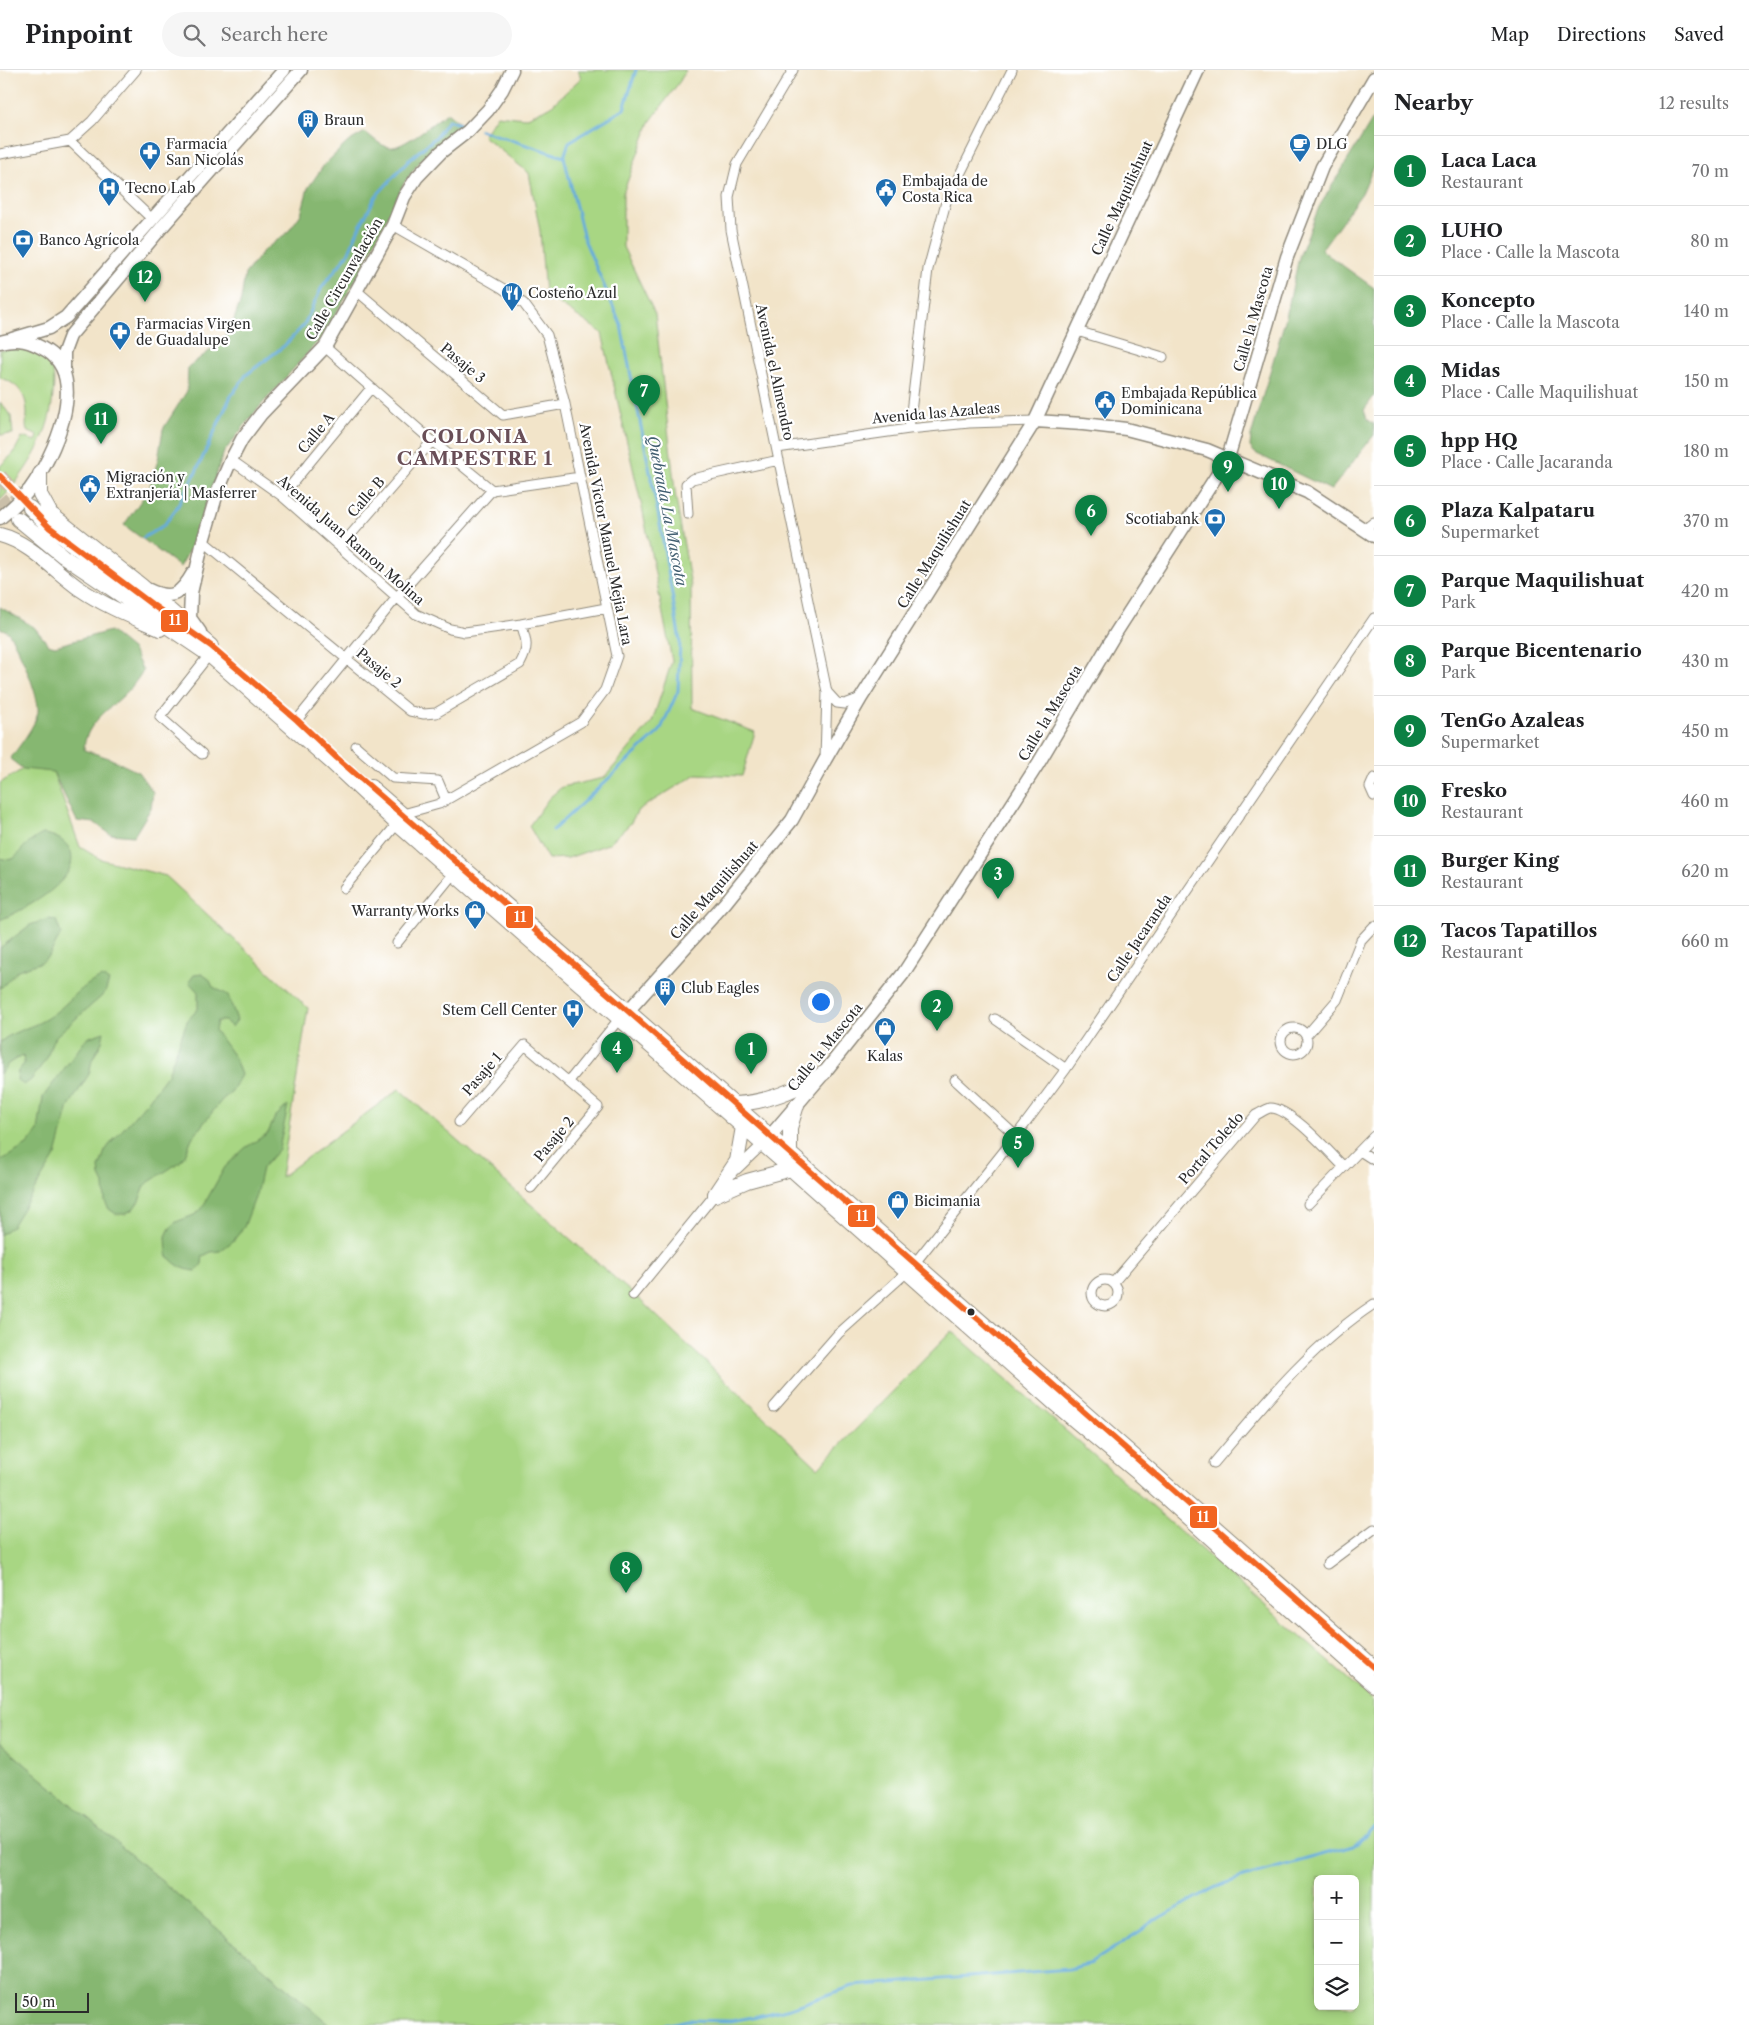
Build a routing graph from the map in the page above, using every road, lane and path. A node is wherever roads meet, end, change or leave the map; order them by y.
1 (136, 70) edge
2 (284, 70) edge
3 (301, 70) edge
4 (512, 70) edge
5 (793, 70) edge
6 (1012, 70) edge
7 (1198, 70) edge
8 (1374, 78) edge
9 (70, 140) junction
10 (0, 154) edge
11 (153, 220) junction
12 (393, 225) junction
13 (357, 291) junction
14 (1077, 331) junction
15 (6, 340) edge
16 (325, 347) junction
17 (1163, 357) dead end
18 (64, 373) junction
19 (371, 388) junction
20 (565, 404) junction
21 (1035, 421) junction
22 (909, 428) junction
23 (432, 441) junction
24 (777, 448) junction
25 (1228, 458) junction
26 (230, 460) junction
27 (779, 460) junction
28 (40, 474) junction
29 (580, 477) junction
30 (492, 490) junction
31 (282, 496) junction
32 (30, 508) tunnel mouth
33 (688, 514) dead end
34 (0, 518) edge
35 (18, 519) tunnel mouth
36 (1371, 529) edge
37 (0, 536) edge
38 (203, 541) junction
39 (340, 548) junction
40 (197, 567) junction
41 (142, 586) junction
42 (397, 597) junction
43 (606, 608) junction
44 (1374, 618) edge
45 (521, 624) junction
46 (193, 643) junction
47 (210, 650) junction
48 (347, 659) junction
49 (827, 692) junction
50 (861, 698) junction
51 (297, 720) junction
52 (356, 746) dead end
53 (202, 754) dead end
54 (825, 760) junction
55 (1374, 778) edge
56 (1374, 796) edge
57 (446, 800) junction
58 (400, 819) junction
59 (454, 873) junction
60 (344, 888) dead end
61 (1374, 926) edge
62 (397, 943) dead end
63 (624, 1015) junction
64 (995, 1019) dead end
65 (1306, 1036) dead end
66 (1066, 1069) junction
67 (824, 1073) junction
68 (955, 1080) dead end
69 (569, 1081) junction
70 (734, 1104) junction
71 (798, 1105) junction
72 (459, 1122) dead end
73 (743, 1127) junction
74 (1016, 1136) junction
75 (1374, 1136) edge
76 (767, 1140) junction
77 (1360, 1151) junction
78 (790, 1153) junction
79 (1374, 1160) edge
80 (1344, 1167) junction
81 (791, 1169) junction
82 (530, 1188) dead end
83 (715, 1195) junction
84 (1308, 1204) dead end
85 (910, 1268) junction
86 (1113, 1283) dead end
87 (633, 1294) dead end
88 (1374, 1304) edge
89 (774, 1407) dead end
90 (1214, 1464) dead end
91 (1374, 1529) edge
92 (1327, 1564) dead end
93 (1374, 1667) edge
94 (1374, 1685) edge

1 - 9 street
2 - 11 main road
3 - 18 main road
4 - 12 main road, Calle Circunvalación
5 - 24 street, Avenida el Almendro
6 - 22 street
7 - 14 main road, Calle Maquilishuat
8 - 25 main road, Calle la Mascota
9 - 10 street
9 - 11 street
11 - 15 main road
12 - 13 main road, Calle Circunvalación
12 - 20 street, Avenida Victor Manuel Mejia Lara
13 - 16 main road, Calle Circunvalación
13 - 20 street, Pasaje 3
14 - 17 street
14 - 21 main road, Calle Maquilishuat
15 - 18 main road
16 - 19 street
16 - 26 main road, Calle Circunvalación
18 - 28 main road
19 - 23 street
19 - 31 street, Calle A
20 - 29 street, Avenida Victor Manuel Mejia Lara
21 - 22 street, Avenida las Azaleas
21 - 25 main road, Avenida las Azaleas
21 - 50 main road, Calle Maquilishuat
22 - 24 street, Avenida las Azaleas
23 - 30 street
23 - 39 street, Calle B
24 - 27 street, Avenida el Almendro
25 - 36 main road, Avenida las Azaleas
25 - 67 main road, Calle la Mascota
26 - 31 street, Avenida Juan Ramon Molina
26 - 38 main road, Calle Circunvalación
27 - 33 street
27 - 49 street, Avenida el Almendro
28 - 34 main road
28 - 41 main road
29 - 30 street
29 - 43 street, Avenida Victor Manuel Mejia Lara
30 - 42 street
31 - 39 street, Avenida Juan Ramon Molina
32 - 47 main road
35 - 46 main road
37 - 46 main road
38 - 40 main road, Calle Circunvalación
38 - 48 street, Pasaje 2
39 - 42 street, Avenida Juan Ramon Molina
40 - 41 main road, Calle Circunvalación
40 - 47 main road, Calle Circunvalación
41 - 47 main road
42 - 45 street, Avenida Juan Ramon Molina
42 - 48 street
43 - 45 street, Avenida Juan Ramon Molina
43 - 57 street, Avenida Victor Manuel Mejia Lara
44 - 66 street, Calle Jacaranda
45 - 48 street, Pasaje 2
46 - 47 main road
47 - 51 main road
47 - 53 street
47 - 58 main road
48 - 51 street
49 - 50 street
49 - 54 street, Avenida el Almendro
50 - 54 main road, Calle Maquilishuat
51 - 58 main road
52 - 57 street
54 - 63 main road, Calle Maquilishuat
55 - 56 street
57 - 58 street, Avenida Victor Manuel Mejia Lara
58 - 59 main road
58 - 60 street
58 - 63 main road
59 - 62 street
59 - 63 main road
61 - 65 street
63 - 69 street, Calle Maquilishuat
63 - 70 main road
63 - 73 main road
64 - 66 street
66 - 74 street, Calle Jacaranda
67 - 70 main road
67 - 71 main road, Calle la Mascota
68 - 74 street
69 - 72 street, Pasaje 1
69 - 82 street, Pasaje 2
70 - 76 main road
71 - 76 main road, Calle la Mascota
71 - 78 main road
73 - 76 main road
73 - 83 main road
74 - 85 street, Calle Jacaranda
75 - 77 street
76 - 78 main road
76 - 81 main road
76 - 83 street, Calle la Mascota
77 - 79 street
77 - 80 street
78 - 85 main road
80 - 84 street
80 - 86 street, Portal Toledo
81 - 83 main road
81 - 85 main road
83 - 87 street, Calle la Mascota
85 - 89 street, Calle Jacaranda
85 - 93 main road
85 - 94 main road
88 - 90 street
91 - 92 street

